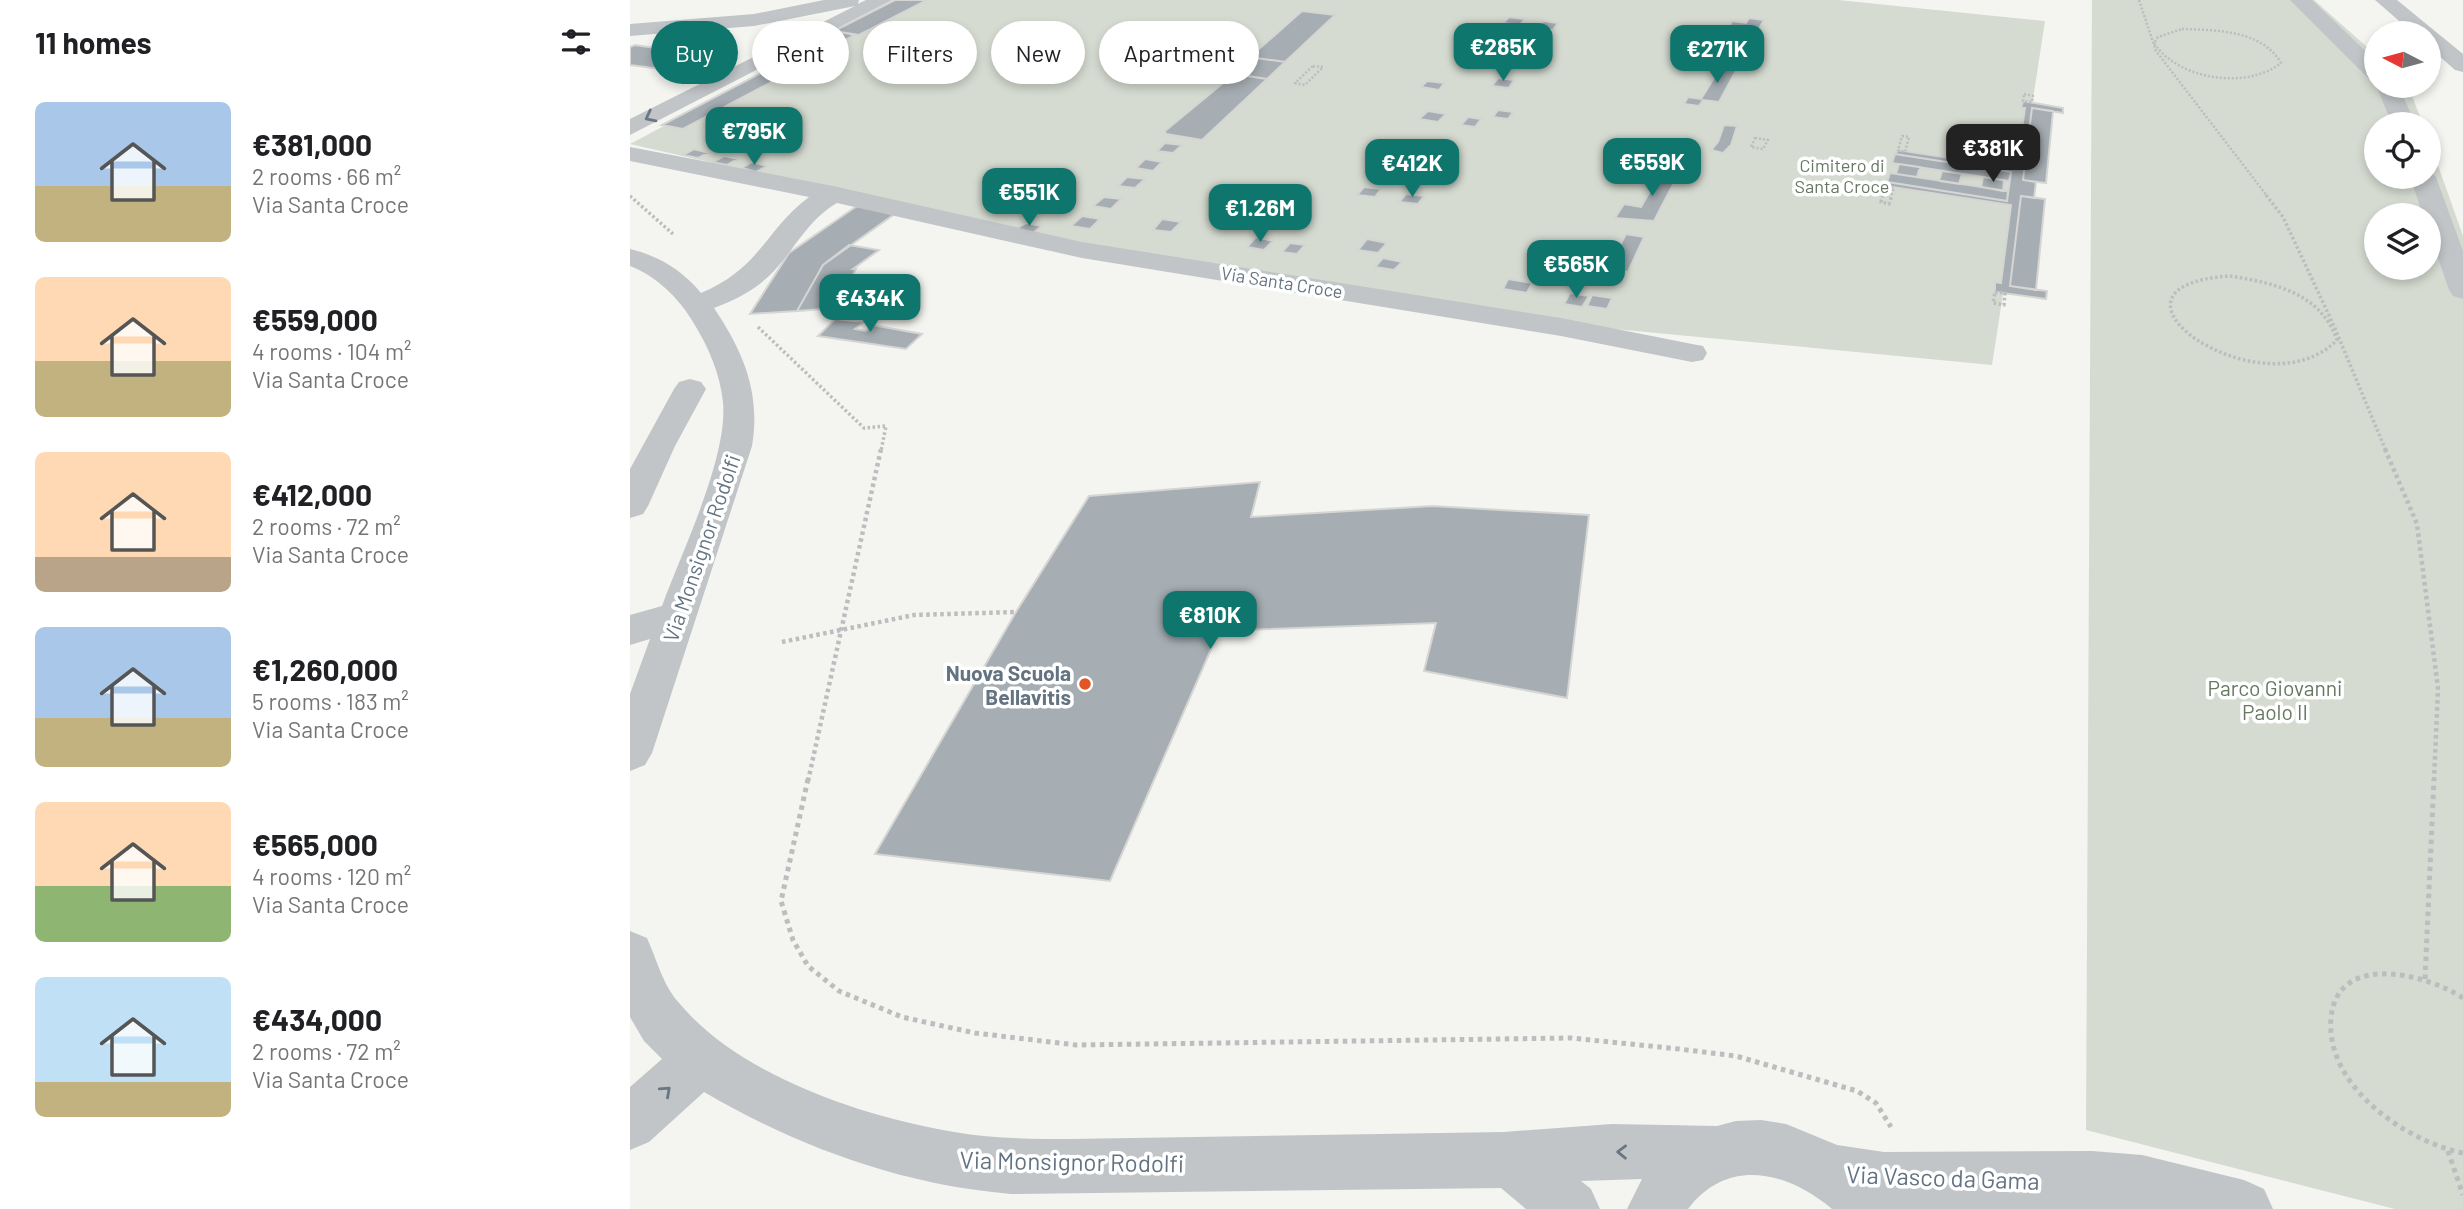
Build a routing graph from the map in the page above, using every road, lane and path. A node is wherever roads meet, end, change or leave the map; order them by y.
1 (855, 0) edge
2 (882, 0) edge
3 (2139, 0) edge
4 (2300, 0) edge
5 (2385, 0) edge
6 (754, 20) junction
7 (761, 21) edge
8 (839, 21) edge
9 (2410, 21) edge
10 (630, 30) edge
11 (2441, 47) edge
12 (2156, 51) junction
13 (2364, 61) edge
14 (752, 65) edge
15 (2463, 65) edge
16 (1313, 66) joint
17 (630, 128) edge
18 (1751, 147) joint
19 (630, 154) edge
20 (1894, 188) joint
21 (2428, 189) edge
22 (833, 194) junction
23 (630, 257) edge
24 (2458, 263) edge
25 (2463, 290) edge
26 (2006, 293) joint
27 (696, 305) junction
28 (749, 317) dead end
29 (2334, 326) junction
30 (1692, 353) dead end
31 (690, 389) dead end
32 (630, 506) edge
33 (1016, 612) dead end
34 (678, 616) junction
35 (630, 630) edge
36 (842, 630) junction
37 (782, 642) dead end
38 (630, 753) edge
39 (630, 954) edge
40 (2425, 979) junction
41 (2463, 998) edge
42 (703, 1058) junction
43 (630, 1123) edge
44 (1896, 1137) dead end
45 (2448, 1151) junction
46 (1715, 1153) junction
47 (2463, 1153) edge
48 (1509, 1159) junction
49 (1849, 1191) edge
50 (2037, 1195) edge
51 (2463, 1195) edge
52 (1571, 1209) edge
53 (1656, 1209) edge
54 (2244, 1209) edge

1 - 6 street
2 - 8 street
3 - 12 path
4 - 13 street
5 - 9 street
6 - 7 street
6 - 10 street
11 - 15 street
12 - 12 path
12 - 29 path
14 -> 17 street
16 - 16 path
18 - 18 path
19 - 22 street, Via Santa Croce
20 - 20 path
21 - 24 street
22 - 27 street
22 - 30 street, Via Santa Croce
23 - 27 street, Via Monsignor Rodolfi
24 - 25 street
26 - 26 path
27 - 34 street, Via Monsignor Rodolfi
28 - 36 path
29 - 29 path
29 - 40 path
31 - 32 street
33 - 36 path
34 - 35 street
34 - 38 street, Via Monsignor Rodolfi
36 - 37 path
36 - 44 path
39 - 42 street, Via Monsignor Rodolfi
40 - 41 path
40 - 45 path
43 -> 42 street
42 - 48 street, Via Monsignor Rodolfi
45 - 47 path
45 - 51 path
46 -> 48 street, Via Monsignor Rodolfi
46 - 49 street, Via Monsignor Rodolfi
46 - 53 street, Via Monsignor Rodolfi
48 - 52 street
49 - 50 street, Via Vasco da Gama
50 - 54 street, Via Vasco da Gama

